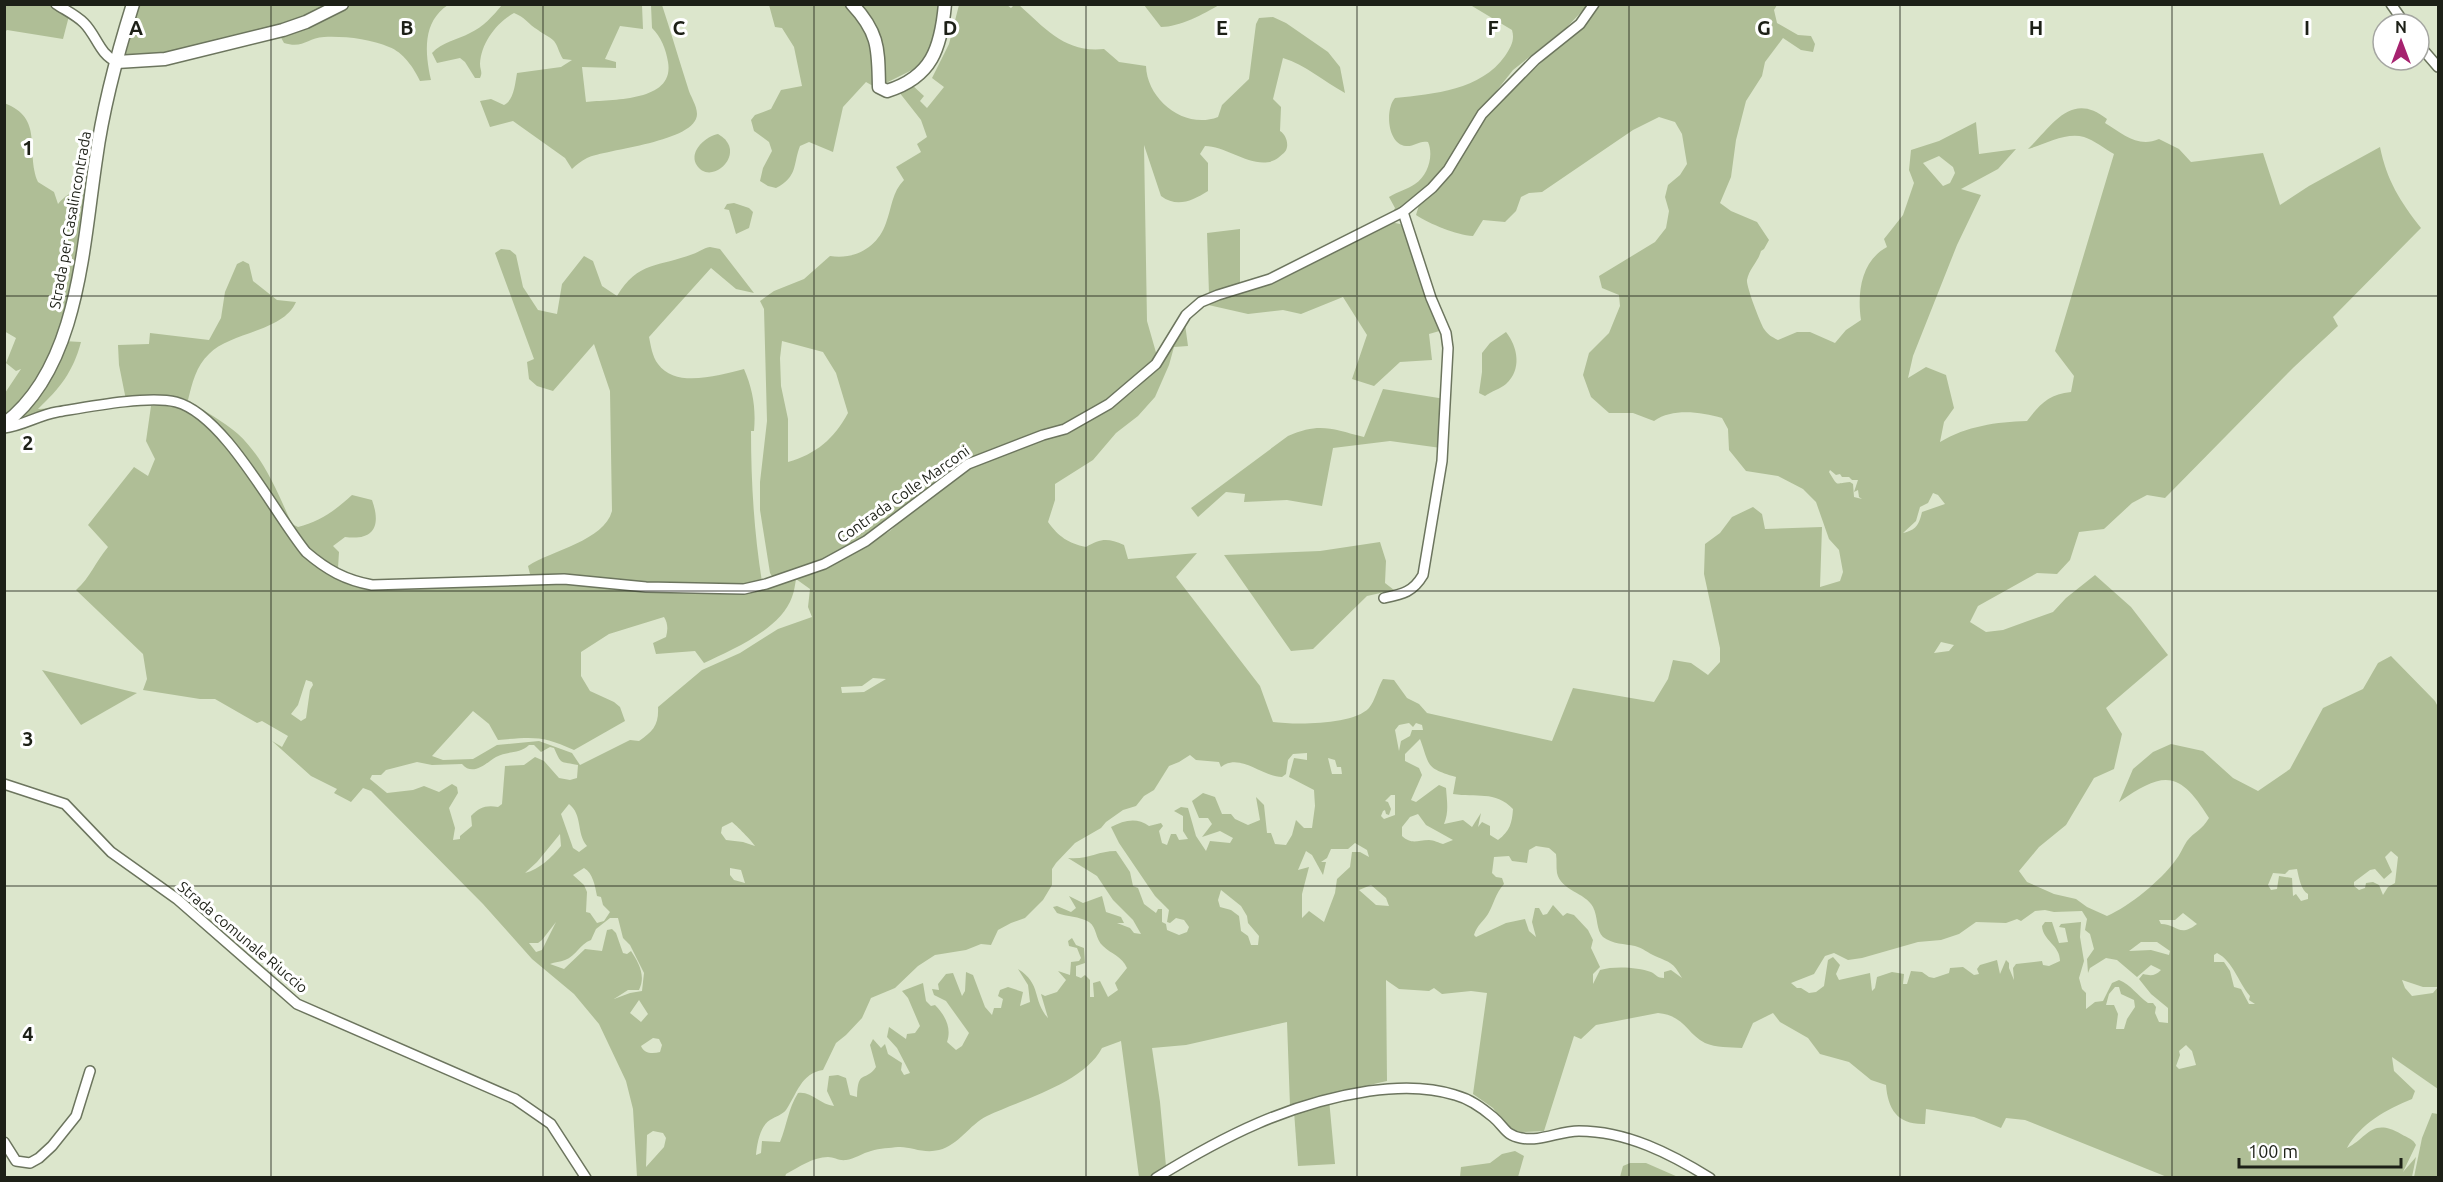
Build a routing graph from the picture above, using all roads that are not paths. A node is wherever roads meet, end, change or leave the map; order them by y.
1 (56, 4) edge
2 (133, 4) edge
3 (342, 4) edge
4 (852, 4) edge
5 (945, 4) edge
6 (1594, 4) edge
7 (117, 62) junction
8 (1403, 212) junction
9 (4, 426) edge
10 (1384, 598) dead end
11 (4, 784) edge
12 (90, 1071) dead end
13 (4, 1142) edge
14 (586, 1178) edge
15 (1156, 1178) edge
16 (1710, 1178) edge

1 - 7 street
2 - 7 main road, Strada per Casalincontrada
3 - 7 main road
4 - 5 main road
6 - 8 street, Contrada Colle Marconi
7 - 9 main road, Strada per Casalincontrada
8 - 9 street, Contrada Colle Marconi
8 - 10 street
11 - 14 street, Strada comunale Riuccio
12 - 13 street
15 - 16 street

